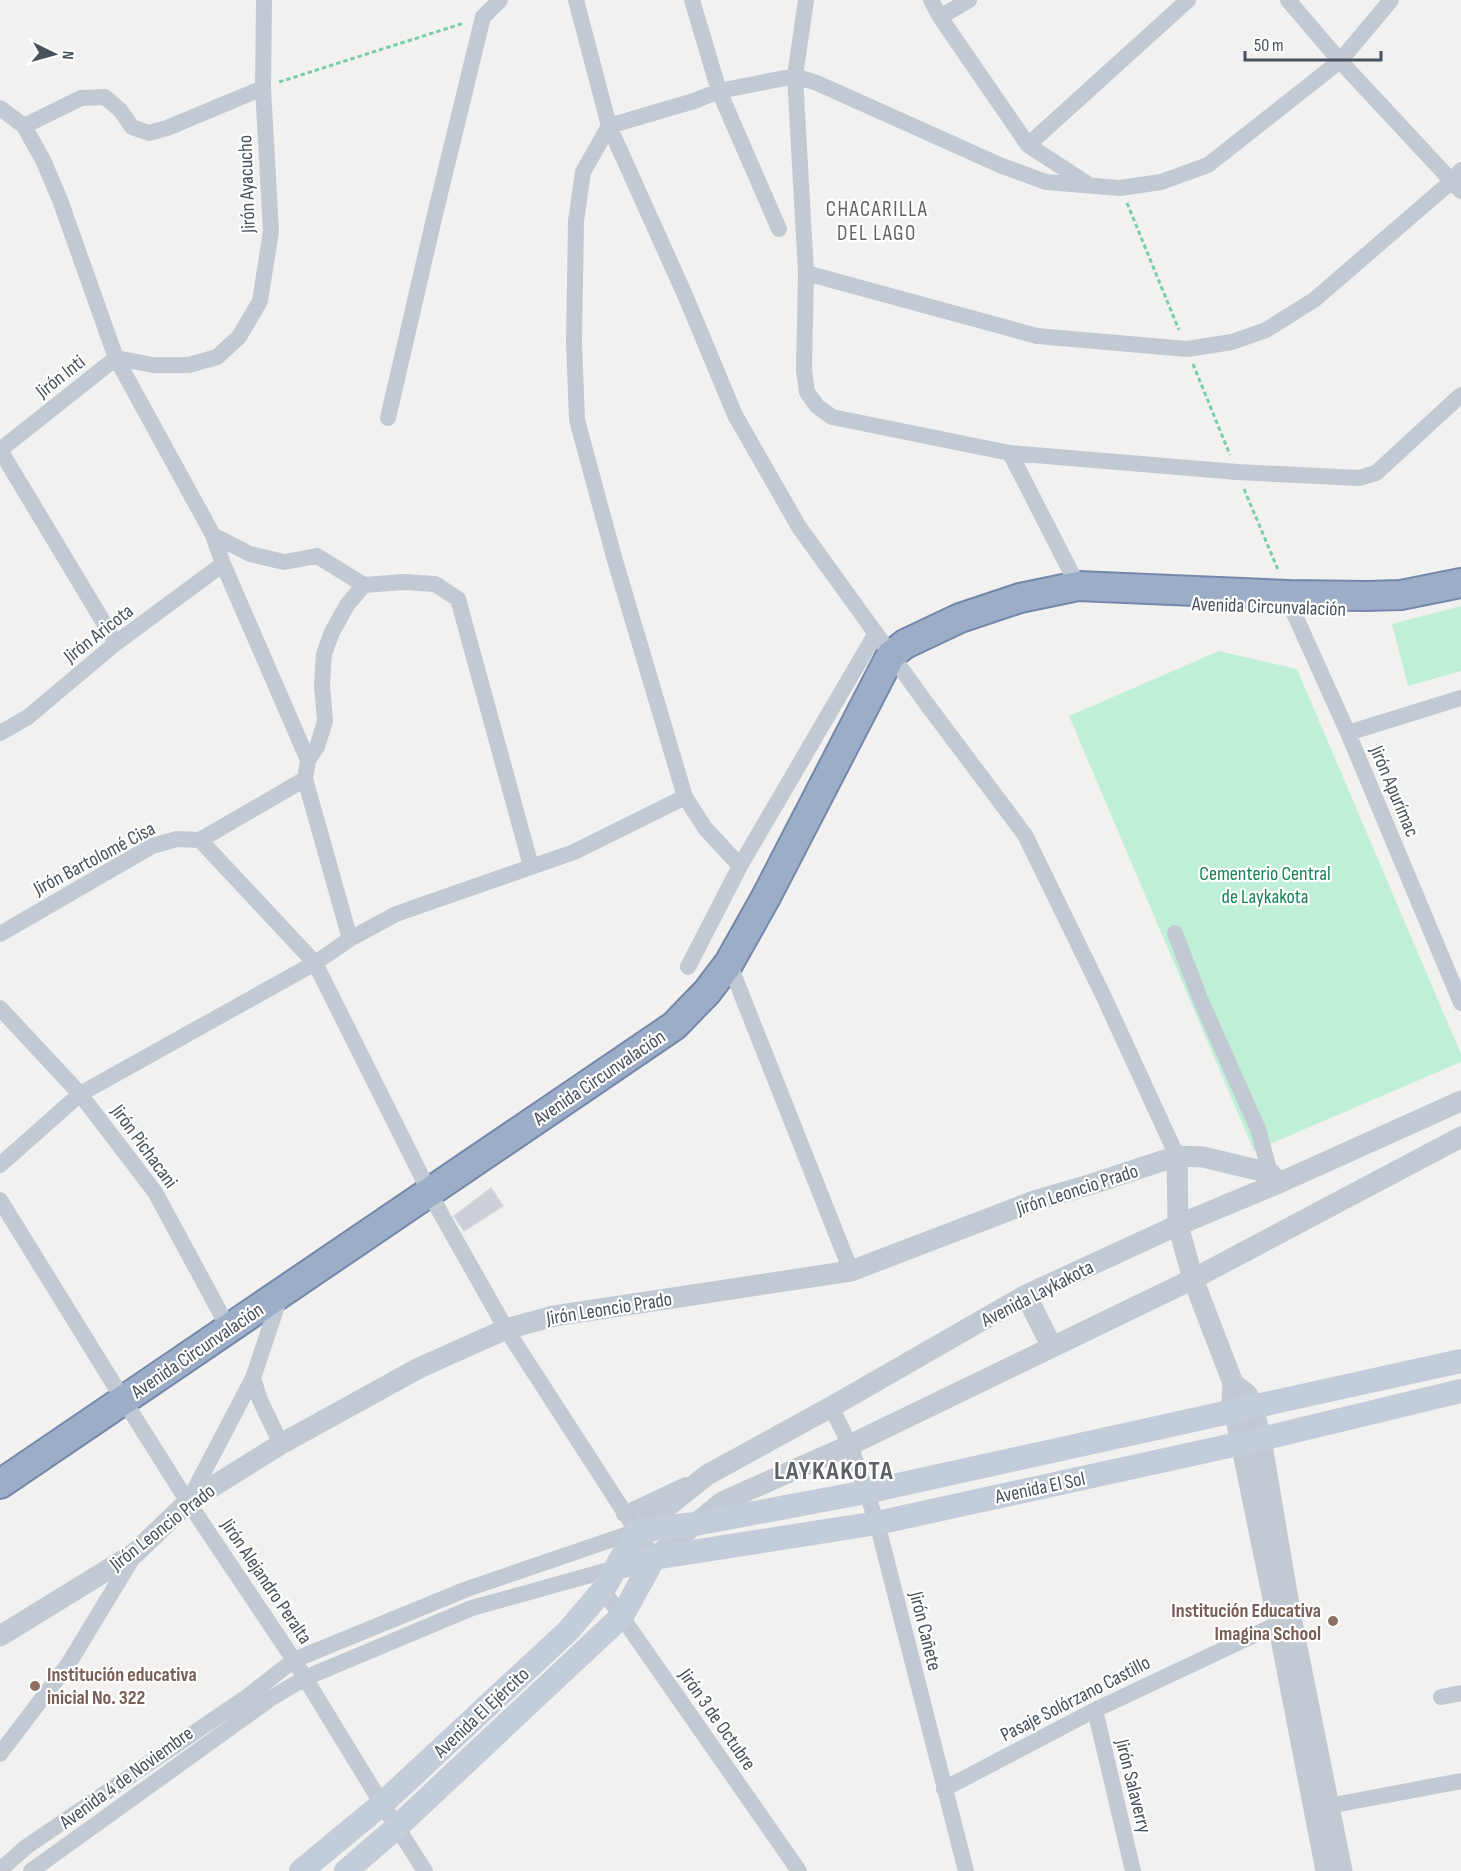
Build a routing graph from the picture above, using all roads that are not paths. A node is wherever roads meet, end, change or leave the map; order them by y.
1 (264, 0) edge
2 (499, 0) edge
3 (576, 0) edge
4 (692, 0) edge
5 (806, 0) edge
6 (932, 0) edge
7 (969, 0) edge
8 (1188, 0) edge
9 (1288, 0) edge
10 (1391, 0) edge
11 (940, 17) junction
12 (1340, 61) junction
13 (795, 76) junction
14 (263, 87) junction
15 (719, 91) junction
16 (0, 108) edge
17 (24, 126) junction
18 (609, 126) junction
19 (1028, 145) junction
20 (1458, 181) edge
21 (1092, 187) junction
22 (779, 229) dead end
23 (806, 273) junction
24 (116, 358) junction
25 (153, 365) joint
26 (1461, 395) edge
27 (388, 418) dead end
28 (0, 450) edge
29 (1010, 453) junction
30 (213, 535) junction
31 (223, 564) junction
32 (1461, 583) edge
33 (364, 585) junction
34 (1078, 586) junction
35 (1461, 600) edge
36 (1291, 603) junction
37 (116, 644) junction
38 (883, 644) junction
39 (1461, 698) edge
40 (0, 733) edge
41 (1348, 734) junction
42 (308, 760) junction
43 (305, 779) junction
44 (685, 797) junction
45 (200, 840) junction
46 (531, 866) junction
47 (740, 866) junction
48 (1175, 933) dead end
49 (0, 934) edge
50 (350, 939) junction
51 (315, 963) junction
52 (729, 963) junction
53 (688, 967) dead end
54 (1461, 1003) edge
55 (0, 1008) edge
56 (80, 1094) junction
57 (1461, 1101) edge
58 (1461, 1137) edge
59 (1177, 1156) junction
60 (0, 1165) edge
61 (1275, 1178) junction
62 (429, 1192) junction
63 (0, 1200) edge
64 (1178, 1225) junction
65 (851, 1271) junction
66 (1193, 1279) junction
67 (281, 1293) junction
68 (1026, 1295) junction
69 (229, 1329) junction
70 (506, 1329) junction
71 (1052, 1347) junction
72 (1461, 1361) edge
73 (253, 1378) junction
74 (1460, 1395) edge
75 (123, 1399) junction
76 (831, 1407) junction
77 (1244, 1409) junction
78 (1251, 1441) junction
79 (281, 1444) junction
80 (850, 1445) junction
81 (0, 1484) edge
82 (866, 1492) junction
83 (188, 1502) junction
84 (631, 1522) junction
85 (877, 1523) junction
86 (695, 1524) junction
87 (135, 1553) junction
88 (654, 1558) junction
89 (616, 1568) junction
90 (467, 1589) junction
91 (603, 1590) junction
92 (472, 1608) junction
93 (622, 1616) junction
94 (1285, 1620) junction
95 (0, 1635) edge
96 (294, 1660) junction
97 (305, 1678) junction
98 (1461, 1693) edge
99 (1441, 1697) dead end
100 (1095, 1710) junction
101 (0, 1754) edge
102 (1461, 1781) edge
103 (944, 1789) junction
104 (382, 1804) junction
105 (1322, 1808) junction
106 (397, 1827) junction
107 (0, 1869) edge
108 (31, 1871) edge
109 (301, 1871) edge
110 (346, 1871) edge
111 (425, 1871) edge
112 (799, 1871) edge
113 (966, 1871) edge
114 (1133, 1871) edge
115 (1326, 1871) edge
116 (1342, 1871) edge

1 - 14 street, Jirón Ayacucho
2 - 27 street
3 - 18 street
4 - 15 street
5 - 13 street
6 - 11 street
7 - 11 street
8 - 19 street
9 - 12 street
10 - 12 street
11 - 19 street
12 - 20 street
12 - 21 street
13 - 15 street
13 - 21 street
13 - 23 street
14 - 17 street
14 - 25 street, Jirón Ayacucho
15 - 18 street
15 - 22 street
16 - 17 street
17 - 24 street
18 - 38 street
18 - 44 street
19 - 21 street
20 - 23 street
23 - 29 street
24 - 25 street, Jirón Inti
24 - 28 street, Jirón Inti
24 - 30 street
26 - 29 street
28 - 37 street
29 - 34 street
30 - 31 street
30 - 33 street
31 - 37 street, Jirón Aricota
31 - 42 street
32 - 36 highway, Avenida Circunvalación
33 - 42 street
33 - 46 street
34 - 36 highway, Avenida Circunvalación
34 - 38 highway, Avenida Circunvalación
35 - 36 highway, Avenida Circunvalación
36 - 41 street, Jirón Apurímac
37 - 40 street, Jirón Aricota
38 - 47 street
38 - 52 highway, Avenida Circunvalación
38 - 59 street
39 - 41 street
41 - 54 street, Jirón Apurímac
42 - 43 street
43 - 45 street, Jirón Bartolomé Cisa
43 - 50 street
44 - 46 street
44 - 47 street
45 - 49 street, Jirón Bartolomé Cisa
45 - 51 street
46 - 50 street
47 - 53 street
48 - 61 street
50 - 51 street
51 - 56 street
51 - 62 street
52 - 62 highway, Avenida Circunvalación
52 - 65 street
55 - 56 street, Jirón Pichacani
56 - 60 street
56 - 69 street, Jirón Pichacani
57 - 61 street, Avenida Laykakota
58 - 66 street
59 - 61 street, Jirón Leoncio Prado
59 - 64 street
59 - 65 street, Jirón Leoncio Prado
61 - 64 street, Avenida Laykakota
62 - 67 highway, Avenida Circunvalación
62 - 70 street
63 - 75 street, Jirón Alejandro Peralta
64 - 66 street
64 - 68 street, Avenida Laykakota
65 - 70 street, Jirón Leoncio Prado
66 - 71 street
66 - 77 street
67 - 69 highway, Avenida Circunvalación
67 - 73 street
68 - 71 street
68 - 76 street, Avenida Laykakota
69 - 75 highway, Avenida Circunvalación
70 - 79 street, Jirón Leoncio Prado
70 - 84 street
71 - 80 street
72 - 77 main road, Avenida El Sol
73 - 79 street
73 - 83 street
74 - 78 main road, Avenida El Sol
75 - 81 highway, Avenida Circunvalación
75 - 83 street, Jirón Alejandro Peralta
76 - 80 street, Jirón Cañete
76 - 84 street, Avenida Laykakota
77 - 78 street
77 - 82 main road, Avenida El Sol
78 - 85 main road, Avenida El Sol
78 - 94 street
79 - 83 street, Jirón Leoncio Prado
80 - 82 street, Jirón Cañete
80 - 86 street
82 - 85 street, Jirón Cañete
82 - 86 main road, Avenida El Sol
83 - 87 street, Jirón Leoncio Prado
83 - 96 street, Jirón Alejandro Peralta
84 - 86 main road, Avenida El Sol
84 - 88 street
84 - 89 main road, Avenida El Ejército
84 - 90 street
85 - 88 main road, Avenida El Sol
85 - 103 street, Jirón Cañete
86 - 88 street
87 - 95 street, Jirón Leoncio Prado
87 - 101 street
88 - 89 main road, Avenida El Sol
88 - 93 main road, Avenida El Ejército
89 - 91 main road, Avenida El Ejército
89 - 92 street, Avenida 4 de Noviembre
90 - 92 street
90 - 96 street
91 - 93 street, Jirón 3 de Octubre
91 - 104 main road, Avenida El Ejército
92 - 97 street, Avenida 4 de Noviembre
93 - 106 main road, Avenida El Ejército
93 - 112 street, Jirón 3 de Octubre
94 - 100 street, Pasaje Solórzano Castillo
94 - 105 street
96 - 97 street, Jirón Alejandro Peralta
96 - 107 street
97 - 104 street, Jirón Alejandro Peralta
97 - 108 street, Avenida 4 de Noviembre
98 - 99 street
100 - 103 street, Pasaje Solórzano Castillo
100 - 114 street, Jirón Salaverry
102 - 105 street
103 - 113 street, Jirón Cañete
104 - 106 street, Jirón Alejandro Peralta
104 - 109 main road, Avenida El Ejército
105 - 115 street
105 - 116 street
106 - 110 main road, Avenida El Ejército
106 - 111 street, Jirón Alejandro Peralta

